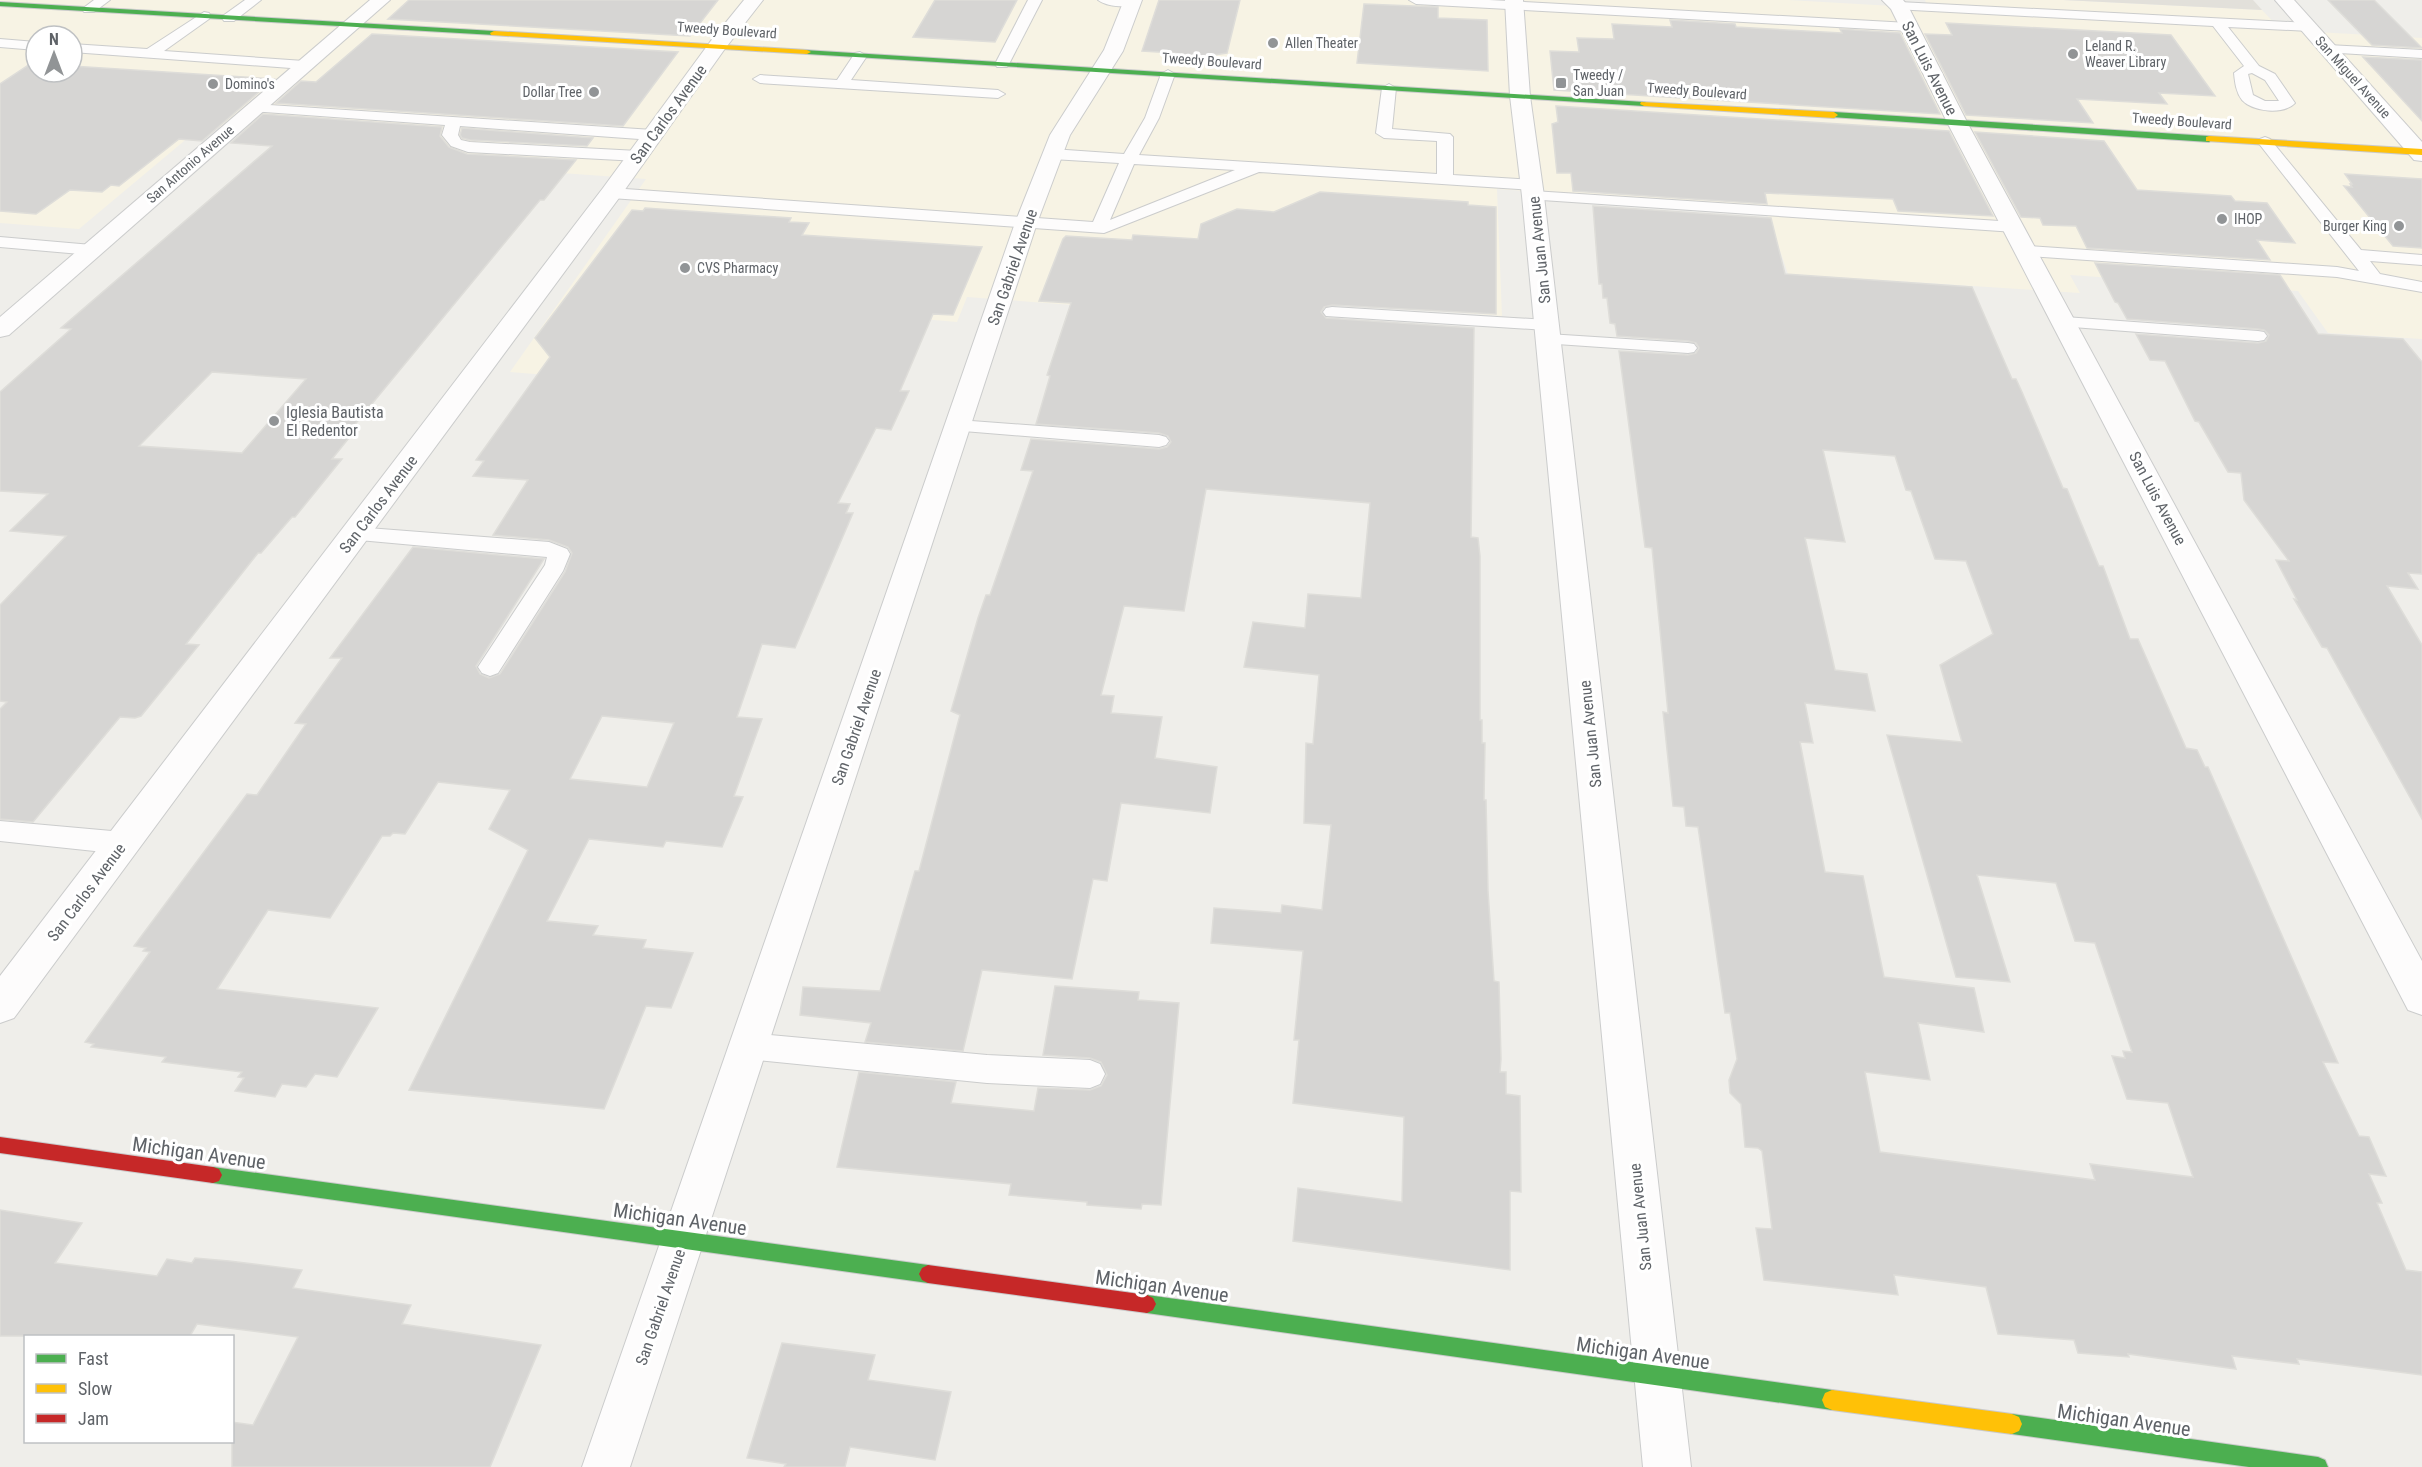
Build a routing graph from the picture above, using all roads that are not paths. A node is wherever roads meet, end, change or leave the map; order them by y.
1 (104, 0) edge
2 (254, 0) edge
3 (381, 0) edge
4 (754, 0) edge
5 (1035, 0) edge
6 (1416, 0) edge
7 (1683, 0) edge
8 (2284, 0) edge
9 (0, 1) edge
10 (1124, 1) edge
11 (1514, 3) edge
12 (1895, 3) edge
13 (89, 9) junction
14 (1687, 15) junction
15 (204, 16) junction
16 (229, 18) junction
17 (2217, 22) junction
18 (351, 25) junction
19 (1909, 27) junction
20 (2309, 27) junction
21 (0, 43) edge
22 (24, 45) edge
23 (717, 46) junction
24 (2328, 48) junction
25 (84, 49) edge
26 (150, 54) junction
27 (2422, 54) edge
28 (860, 56) junction
29 (1002, 64) junction
30 (304, 65) junction
31 (2254, 69) dead end
32 (1099, 70) junction
33 (1168, 74) junction
34 (760, 79) dead end
35 (840, 84) junction
36 (1389, 88) junction
37 (998, 94) dead end
38 (1520, 96) junction
39 (254, 108) junction
40 (454, 122) junction
41 (1958, 123) junction
42 (2265, 142) junction
43 (645, 146) junction
44 (2421, 153) edge
45 (1052, 154) junction
46 (1129, 158) junction
47 (1260, 166) junction
48 (1444, 179) junction
49 (1533, 191) junction
50 (611, 193) junction
51 (1026, 223) junction
52 (1099, 227) junction
53 (2021, 239) junction
54 (0, 242) edge
55 (92, 250) junction
56 (2356, 255) junction
57 (2422, 260) edge
58 (2375, 279) junction
59 (2422, 287) edge
60 (1332, 312) dead end
61 (2065, 322) junction
62 (0, 330) edge
63 (1548, 332) junction
64 (2258, 336) dead end
65 (1688, 348) dead end
66 (958, 426) junction
67 (1159, 441) dead end
68 (355, 534) junction
69 (490, 667) dead end
70 (0, 831) edge
71 (123, 843) junction
72 (2422, 998) edge
73 (0, 1006) edge
74 (748, 1046) junction
75 (1090, 1074) dead end
76 (0, 1145) edge
77 (683, 1239) junction
78 (1657, 1375) junction
79 (606, 1467) edge
80 (1667, 1467) edge
81 (2318, 1467) edge

1 - 13 lane
2 - 16 lane
3 - 18 street, San Antonio Avenue
4 - 23 street, San Carlos Avenue
5 - 29 lane
6 - 11 lane
7 - 14 lane
8 - 20 street, San Miguel Avenue
9 - 13 main road, Tweedy Boulevard
10 - 32 street, San Gabriel Avenue
11 - 14 lane
11 - 38 street, San Juan Avenue
12 - 17 lane
12 - 19 street, San Luis Avenue
13 - 15 main road, Tweedy Boulevard
14 - 19 lane
15 - 16 main road, Tweedy Boulevard
15 - 26 lane
16 - 18 main road, Tweedy Boulevard
17 - 20 lane
17 - 31 lane
18 - 23 main road, Tweedy Boulevard
18 - 30 street, San Antonio Avenue
19 - 41 street, San Luis Avenue
20 - 24 street, San Miguel Avenue
21 - 22 lane
23 - 28 main road, Tweedy Boulevard
23 - 43 street, San Carlos Avenue
24 - 27 lane
24 - 44 street, San Miguel Avenue
25 - 26 lane
26 - 30 lane
28 - 29 main road, Tweedy Boulevard
28 - 35 lane
29 - 32 main road, Tweedy Boulevard
30 - 39 street, San Antonio Avenue
32 - 33 main road, Tweedy Boulevard
32 - 45 street, San Gabriel Avenue
33 - 36 main road, Tweedy Boulevard
33 - 46 lane
34 - 35 lane
35 - 37 lane
36 - 38 main road, Tweedy Boulevard
36 - 48 lane
38 - 41 main road, Tweedy Boulevard
38 - 49 street, San Juan Avenue
39 - 40 lane
39 - 55 street, San Antonio Avenue
40 - 43 lane
40 - 43 lane
41 - 42 main road, Tweedy Boulevard
41 - 53 street, San Luis Avenue
42 - 44 main road, Tweedy Boulevard
42 - 56 lane
43 - 50 street, San Carlos Avenue
45 - 46 lane
45 - 51 street, San Gabriel Avenue
46 - 47 lane
46 - 52 lane
47 - 48 lane
47 - 52 lane
48 - 49 lane
49 - 53 lane
49 - 63 street, San Juan Avenue
50 - 51 lane
50 - 68 street, San Carlos Avenue
51 - 52 lane
51 - 66 street, San Gabriel Avenue
53 - 58 lane
53 - 61 street, San Luis Avenue
54 - 55 lane
55 - 62 street, San Antonio Avenue
56 - 57 lane
56 - 58 lane
58 - 59 lane
60 - 63 lane
61 - 64 lane
61 - 72 street, San Luis Avenue
63 - 65 lane
63 - 78 street, San Juan Avenue
66 - 67 lane
66 - 74 street, San Gabriel Avenue
68 - 69 lane
68 - 71 street, San Carlos Avenue
70 - 71 lane
71 - 73 street, San Carlos Avenue
74 - 75 lane
74 - 77 street, San Gabriel Avenue
76 - 77 main road, Michigan Avenue
77 - 78 main road, Michigan Avenue
77 - 79 street, San Gabriel Avenue
78 - 80 street, San Juan Avenue
78 - 81 main road, Michigan Avenue

